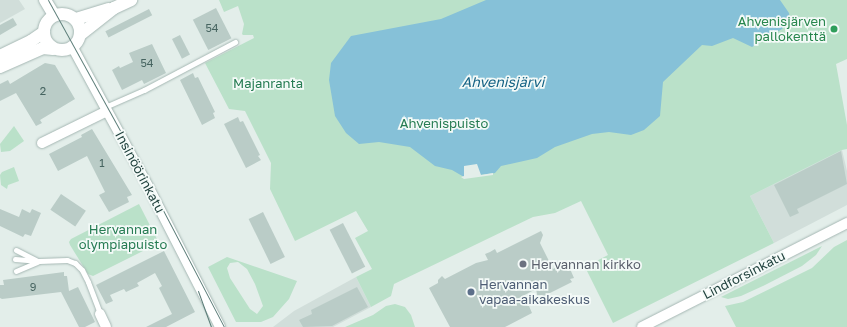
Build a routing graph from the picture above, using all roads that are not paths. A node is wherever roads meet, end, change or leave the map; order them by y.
1 (46, 0) edge
2 (131, 0) edge
3 (114, 8) junction
4 (54, 16) junction
5 (76, 19) junction
6 (44, 32) junction
7 (81, 34) junction
8 (235, 42) dead end
9 (73, 48) junction
10 (53, 49) junction
11 (0, 56) edge
12 (0, 68) edge
13 (106, 109) junction
14 (42, 143) dead end
15 (847, 223) edge
16 (16, 250) dead end
17 (15, 259) dead end
18 (39, 261) junction
19 (16, 271) dead end
20 (204, 297) junction
21 (100, 314) joint
22 (106, 327) edge
23 (213, 327) edge
24 (220, 327) edge
25 (642, 327) edge

1 - 4 street
2 - 3 street
3 - 5 street
3 - 7 street
4 - 5 street
4 - 6 street
5 - 7 street
6 - 10 street
6 - 11 street
7 - 9 street
8 - 13 lane
9 - 10 street
9 - 13 street, Insinöörinkatu
10 - 12 street
13 - 14 street
13 - 20 street, Insinöörinkatu
15 - 25 street, Lindforsinkatu
16 - 18 lane
17 - 18 lane
18 - 19 lane
18 - 21 lane
20 - 23 street, Insinöörinkatu
20 - 24 street, Insinöörinkatu
21 - 22 street

